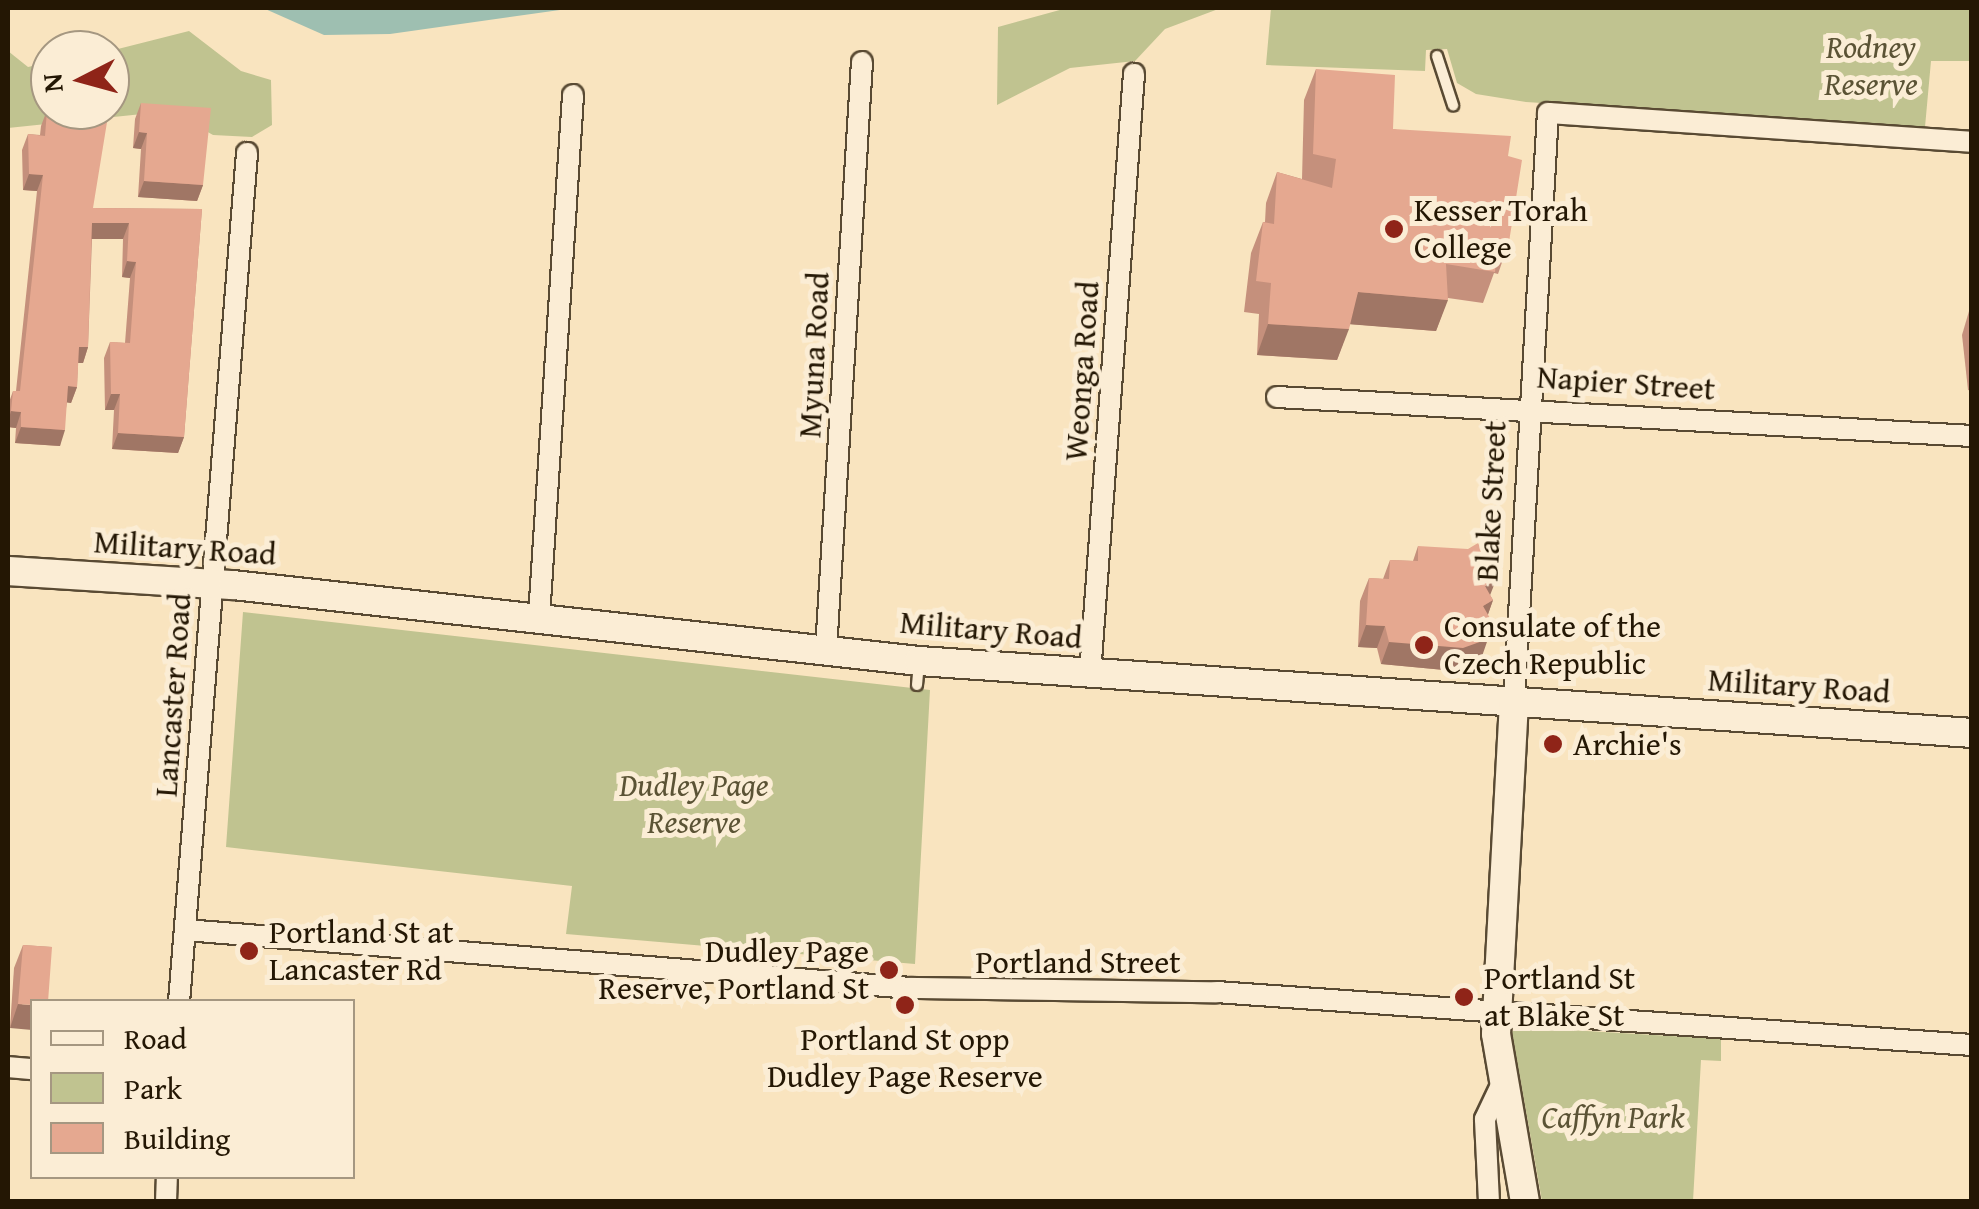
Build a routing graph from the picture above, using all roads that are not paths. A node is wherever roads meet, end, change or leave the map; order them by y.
1 (1438, 56) dead end
2 (862, 62) dead end
3 (1134, 74) dead end
4 (573, 95) dead end
5 (1453, 105) dead end
6 (1972, 142) edge
7 (247, 153) dead end
8 (1277, 396) dead end
9 (1532, 407) junction
10 (1972, 436) edge
11 (8, 571) edge
12 (212, 584) junction
13 (538, 617) junction
14 (826, 650) junction
15 (1090, 674) junction
16 (1514, 702) junction
17 (1972, 733) edge
18 (185, 930) junction
19 (179, 999) edge
20 (1496, 1013) junction
21 (1972, 1045) edge
22 (1504, 1079) junction
23 (1490, 1202) edge
24 (1525, 1202) edge

1 - 5 lane
2 - 14 street, Myuna Road
3 - 15 street, Weonga Road
4 - 13 street
6 - 9 street, Blake Street
7 - 12 street, Lancaster Road
8 - 9 street, Napier Street
9 - 10 street, Napier Street
9 - 16 street, Blake Street
11 - 12 street, Military Road
12 - 13 street, Military Road
12 - 18 street, Lancaster Road
13 - 14 street, Military Road
14 - 15 street, Military Road
15 - 16 street, Military Road
16 - 17 street, Military Road
16 - 20 street, Blake Street
18 - 19 street, Lancaster Road
18 - 20 street, Portland Street
20 - 21 street, Portland Street
20 - 22 street, Blake Street
22 - 23 street
22 - 24 street, Blake Street

